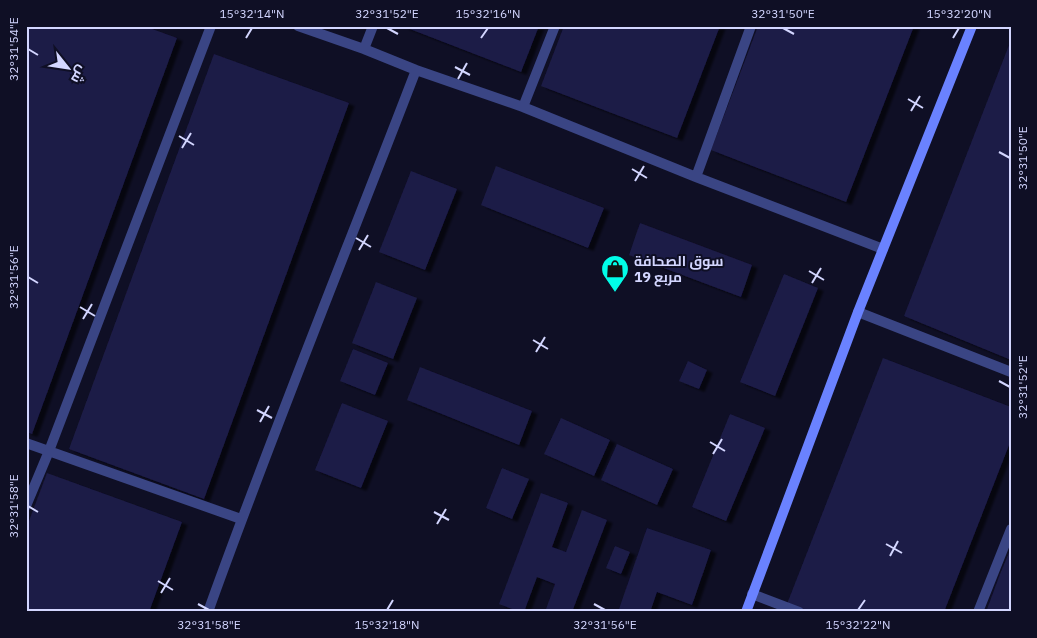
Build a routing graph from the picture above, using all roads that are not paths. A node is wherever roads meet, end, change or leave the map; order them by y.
1 (211, 26) edge
2 (298, 26) edge
3 (372, 26) edge
4 (555, 26) edge
5 (751, 26) edge
6 (972, 26) edge
7 (364, 48) junction
8 (416, 70) junction
9 (524, 108) junction
10 (696, 177) junction
11 (882, 249) junction
12 (858, 312) junction
13 (1011, 372) edge
14 (26, 443) edge
15 (49, 450) junction
16 (26, 506) edge
17 (242, 519) junction
18 (1011, 529) edge
19 (752, 594) junction
20 (208, 612) edge
21 (746, 612) edge
22 (799, 612) edge
23 (978, 612) edge

1 - 15 street
2 - 7 street
3 - 7 street
4 - 9 street
5 - 10 street
6 - 11 street
7 - 8 street
8 - 9 street
8 - 17 street
9 - 10 street
10 - 11 street
11 - 12 street
12 - 13 street
12 - 19 street
14 - 15 street
15 - 16 street
15 - 17 street
17 - 20 street
18 - 23 street
19 - 21 street
19 - 22 street

